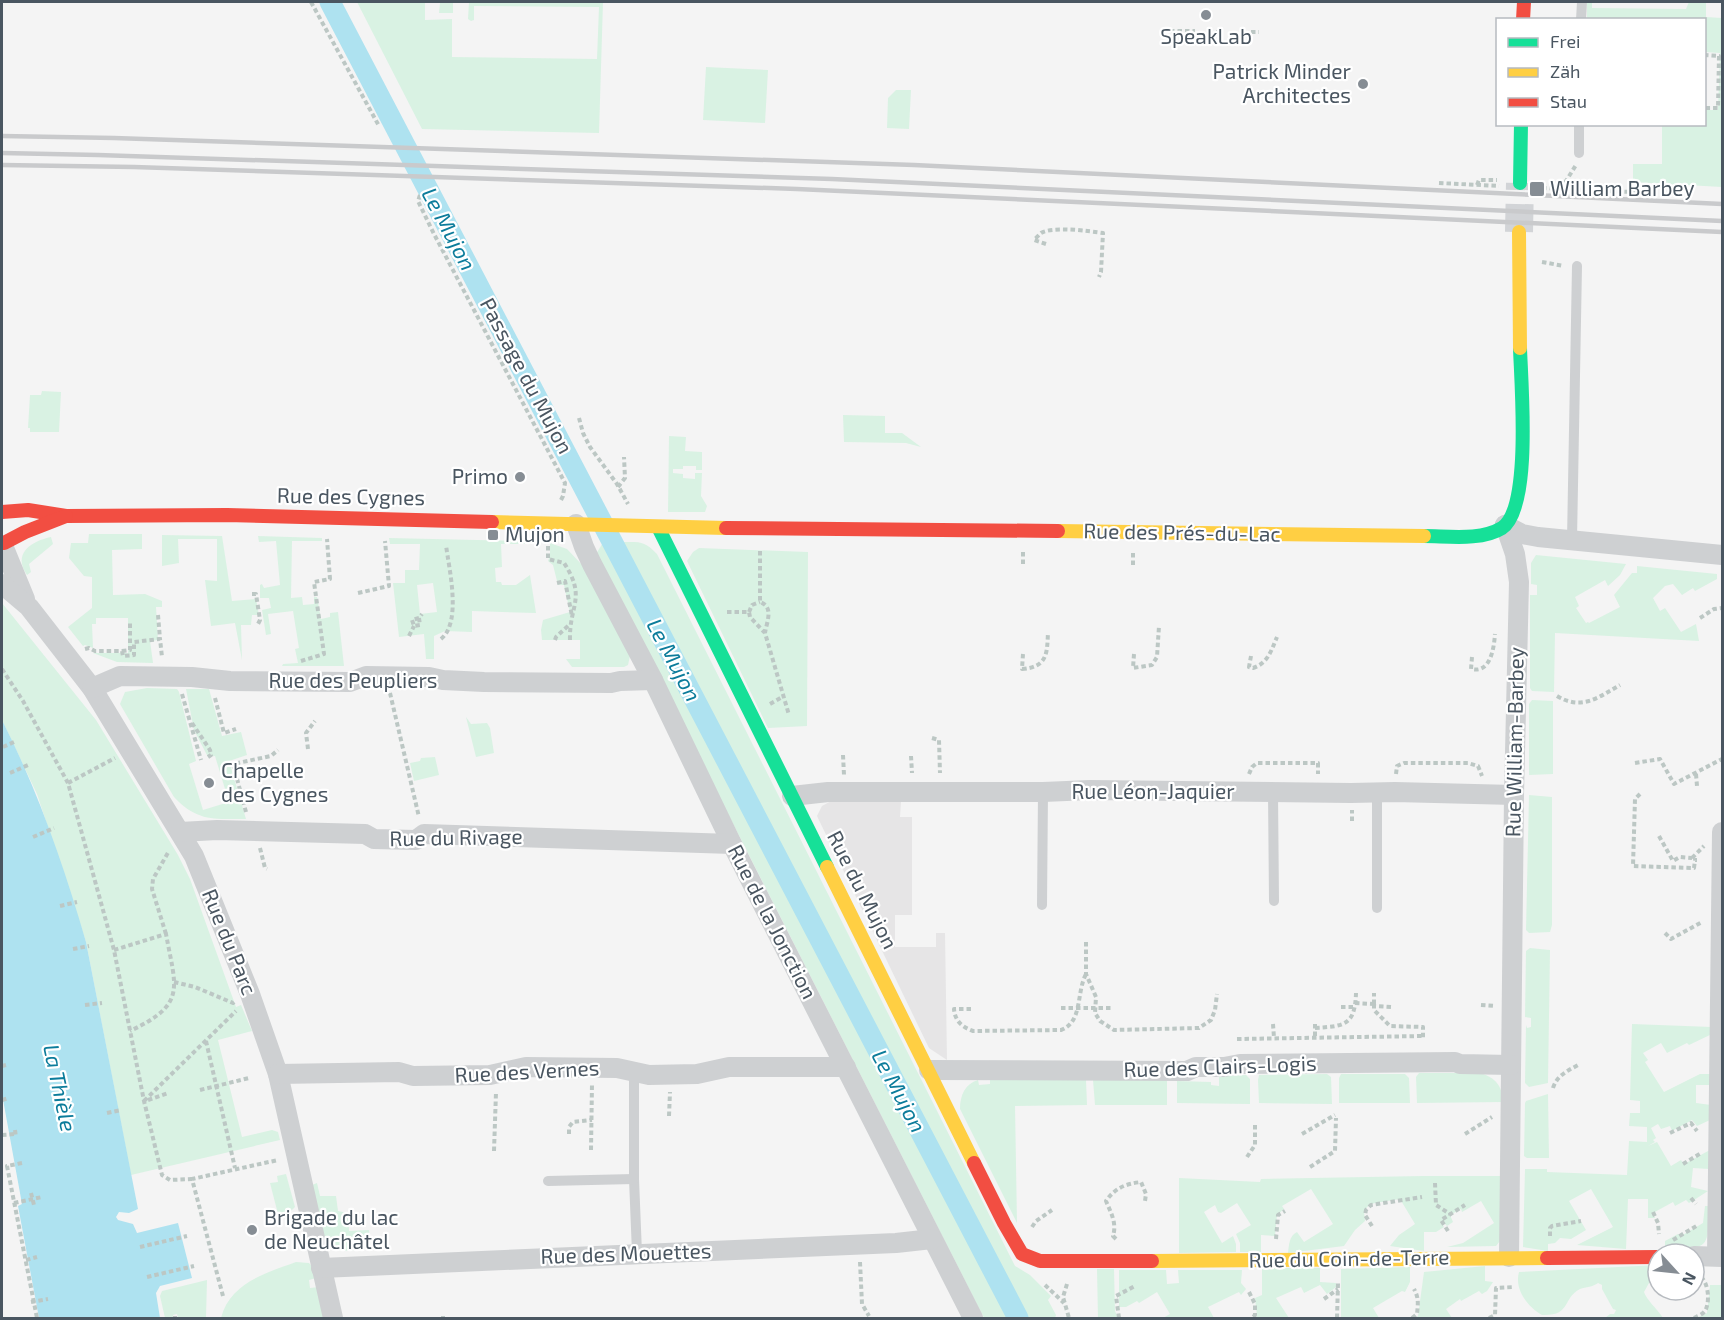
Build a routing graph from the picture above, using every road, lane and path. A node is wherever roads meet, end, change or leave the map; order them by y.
1 (311, 2) edge
2 (1524, 2) edge
3 (1582, 2) edge
4 (1523, 18) edge
5 (1581, 18) edge
6 (1170, 31) dead end
7 (1195, 31) dead end
8 (1216, 32) dead end
9 (1223, 32) dead end
10 (1251, 32) dead end
11 (1259, 32) dead end
12 (1706, 55) edge
13 (1706, 108) edge
14 (379, 126) dead end
15 (1521, 126) edge
16 (1579, 126) edge
17 (1579, 153) joint
18 (1439, 183) dead end
19 (1514, 185) joint
20 (1540, 188) dead end
21 (1561, 189) junction
22 (1655, 193) dead end
23 (420, 195) dead end
24 (1519, 232) tunnel mouth
25 (1046, 244) dead end
26 (1533, 260) dead end
27 (1577, 266) joint
28 (1099, 278) dead end
29 (579, 418) dead end
30 (624, 457) dead end
31 (618, 487) junction
32 (556, 508) dead end
33 (632, 510) dead end
34 (2, 512) edge
35 (66, 516) junction
36 (580, 524) junction
37 (1504, 525) junction
38 (2, 526) edge
39 (635, 526) joint
40 (658, 527) junction
41 (327, 534) dead end
42 (384, 535) dead end
43 (446, 536) dead end
44 (548, 538) dead end
45 (1572, 540) junction
46 (760, 547) dead end
47 (3, 548) edge
48 (1722, 555) edge
49 (557, 583) dead end
50 (2, 584) edge
51 (358, 593) dead end
52 (252, 594) dead end
53 (760, 602) junction
54 (29, 607) junction
55 (1722, 608) edge
56 (718, 612) dead end
57 (748, 612) junction
58 (158, 615) dead end
59 (420, 616) dead end
60 (572, 617) junction
61 (1700, 618) dead end
62 (128, 623) dead end
63 (570, 624) junction
64 (257, 626) dead end
65 (1159, 627) dead end
66 (1048, 632) dead end
67 (765, 633) junction
68 (1495, 634) dead end
69 (409, 636) dead end
70 (1277, 637) dead end
71 (160, 639) junction
72 (441, 639) dead end
73 (555, 640) dead end
74 (570, 640) dead end
75 (81, 651) dead end
76 (122, 651) junction
77 (1023, 654) dead end
78 (1134, 654) dead end
79 (1251, 656) dead end
80 (1472, 657) dead end
81 (164, 661) dead end
82 (297, 662) dead end
83 (2, 669) edge
84 (653, 680) junction
85 (1620, 685) dead end
86 (181, 687) dead end
87 (213, 687) dead end
88 (92, 688) junction
89 (389, 689) dead end
90 (1557, 696) dead end
91 (789, 715) dead end
92 (190, 721) junction
93 (315, 721) dead end
94 (236, 729) dead end
95 (932, 738) dead end
96 (14, 742) dead end
97 (3, 747) dead end
98 (308, 749) dead end
99 (278, 750) dead end
100 (117, 757) dead end
101 (208, 758) dead end
102 (1722, 759) edge
103 (201, 760) dead end
104 (1635, 763) dead end
105 (28, 765) dead end
106 (10, 772) dead end
107 (1696, 774) junction
108 (68, 783) junction
109 (1697, 786) dead end
110 (940, 792) junction
111 (1043, 792) junction
112 (1245, 792) junction
113 (1386, 792) junction
114 (1274, 793) junction
115 (1319, 793) junction
116 (1640, 794) dead end
117 (1482, 795) junction
118 (1514, 795) junction
119 (792, 796) junction
120 (249, 822) dead end
121 (422, 827) dead end
122 (54, 828) dead end
123 (180, 832) junction
124 (1722, 832) edge
125 (1659, 836) dead end
126 (33, 837) dead end
127 (732, 844) junction
128 (1274, 901) dead end
129 (77, 902) dead end
130 (1042, 904) dead end
131 (60, 906) dead end
132 (1377, 908) dead end
133 (1721, 911) edge
134 (1665, 933) dead end
135 (166, 934) junction
136 (1086, 942) dead end
137 (89, 946) dead end
138 (73, 950) dead end
139 (114, 950) junction
140 (1086, 974) junction
141 (174, 982) junction
142 (1356, 993) dead end
143 (1374, 993) dead end
144 (250, 994) junction
145 (1217, 994) dead end
146 (102, 1003) dead end
147 (86, 1005) dead end
148 (1355, 1005) junction
149 (1374, 1005) junction
150 (1341, 1007) dead end
151 (1391, 1007) dead end
152 (1061, 1008) dead end
153 (1078, 1008) junction
154 (1095, 1008) junction
155 (1112, 1008) dead end
156 (971, 1009) dead end
157 (1273, 1024) dead end
158 (130, 1031) junction
159 (1274, 1038) junction
160 (1315, 1038) junction
161 (1237, 1039) dead end
162 (206, 1040) junction
163 (1580, 1064) dead end
164 (1511, 1065) junction
165 (846, 1067) junction
166 (929, 1070) junction
167 (634, 1071) junction
168 (278, 1074) junction
169 (249, 1078) dead end
170 (592, 1081) dead end
171 (671, 1081) dead end
172 (496, 1082) dead end
173 (216, 1086) junction
174 (1553, 1088) dead end
175 (200, 1090) dead end
176 (168, 1093) dead end
177 (9, 1098) dead end
178 (2, 1100) edge
179 (144, 1101) junction
180 (1492, 1109) dead end
181 (121, 1110) dead end
182 (107, 1113) dead end
183 (669, 1116) dead end
184 (592, 1120) junction
185 (1255, 1125) dead end
186 (1697, 1131) dead end
187 (15, 1133) dead end
188 (1670, 1133) dead end
189 (569, 1134) dead end
190 (1302, 1134) dead end
191 (1465, 1134) dead end
192 (2, 1135) edge
193 (591, 1150) dead end
194 (494, 1151) dead end
195 (296, 1156) junction
196 (1247, 1157) dead end
197 (22, 1163) dead end
198 (1310, 1167) dead end
199 (235, 1168) junction
200 (192, 1179) junction
201 (634, 1179) junction
202 (548, 1181) dead end
203 (1435, 1183) dead end
204 (31, 1193) dead end
205 (42, 1197) dead end
206 (1422, 1197) dead end
207 (1691, 1198) dead end
208 (33, 1199) junction
209 (1145, 1201) dead end
210 (14, 1203) junction
211 (1696, 1204) dead end
212 (34, 1205) dead end
213 (1465, 1205) dead end
214 (1052, 1210) dead end
215 (1285, 1210) dead end
216 (1653, 1212) dead end
217 (1450, 1214) junction
218 (1702, 1223) dead end
219 (1372, 1226) dead end
220 (1448, 1231) dead end
221 (1027, 1234) dead end
222 (187, 1236) dead end
223 (1268, 1238) dead end
224 (932, 1239) junction
225 (1661, 1241) dead end
226 (1667, 1242) dead end
227 (140, 1247) dead end
228 (860, 1252) dead end
229 (637, 1253) junction
230 (1720, 1256) edge
231 (37, 1257) dead end
232 (1509, 1257) junction
233 (1646, 1257) edge
234 (1338, 1259) junction
235 (26, 1260) junction
236 (1041, 1261) joint
237 (1124, 1261) junction
238 (1070, 1262) junction
239 (194, 1266) dead end
240 (321, 1268) junction
241 (147, 1277) dead end
242 (1145, 1280) dead end
243 (1706, 1280) edge
244 (1514, 1287) dead end
245 (1338, 1289) junction
246 (1414, 1289) dead end
247 (1249, 1292) dead end
248 (223, 1296) dead end
249 (48, 1299) dead end
250 (1324, 1299) dead end
251 (32, 1302) junction
252 (1703, 1314) junction
253 (870, 1316) dead end
254 (37, 1318) edge
255 (333, 1318) edge
256 (972, 1318) edge
257 (1069, 1318) edge
258 (1119, 1318) edge
259 (1252, 1318) edge
260 (1337, 1318) edge
261 (1412, 1318) edge
262 (1489, 1318) edge
263 (1694, 1318) edge
264 (1709, 1318) edge

1 - 14 path
2 - 4 street
3 - 5 lane
6 - 7 path
8 - 9 path
10 - 11 path
12 - 13 path
15 - 19 street
16 - 17 lane
17 - 21 path
18 - 19 path
20 - 21 path
21 - 22 path
23 - 32 path, Passage du Mujon
24 - 37 street
25 - 28 path
26 - 27 path
27 - 45 lane
29 - 31 path
30 - 31 path
31 - 33 path
34 - 35 street, Rue des Cygnes
35 - 36 street, Rue des Cygnes
35 - 47 street, Rue des Cygnes
36 - 39 street, Rue des Cygnes
36 - 84 street, Rue de la Jonction
37 - 40 street, Rue des Prés-du-Lac
37 - 45 street
37 - 118 street, Rue William-Barbey
38 - 47 street
39 - 40 street, Rue des Prés-du-Lac
40 - 119 street, Rue du Mujon
41 - 82 path
42 - 51 path
43 - 72 path
44 - 60 path
45 - 48 street
46 - 53 path
47 - 54 street, Rue du Parc
49 - 60 path
50 - 54 street, Rue du Parc
52 - 64 path
53 - 57 path
53 - 67 path
54 - 88 street, Rue du Parc
55 - 61 path
56 - 57 path
57 - 67 path
58 - 71 path
59 - 69 path
60 - 63 path
62 - 76 path
63 - 73 path
63 - 74 path
65 - 78 path
66 - 77 path
67 - 91 path
68 - 80 path
70 - 79 path
71 - 76 path
71 - 81 path
75 - 76 path
83 - 108 path
84 - 88 street, Rue des Peupliers
84 - 127 street, Rue de la Jonction
85 - 90 path
86 - 92 path
87 - 94 path
88 - 123 street, Rue du Parc
89 - 121 path
92 - 101 path
92 - 103 path
93 - 98 path
95 - 110 path
96 - 97 path
99 - 120 path
100 - 108 path
102 - 107 path
104 - 107 path
105 - 106 path
107 - 109 path
108 - 139 path
110 - 111 street, Rue Léon-Jaquier
110 - 119 street, Rue Léon-Jaquier
111 - 112 street, Rue Léon-Jaquier
111 - 130 lane
112 - 114 street, Rue Léon-Jaquier
112 - 115 path
113 - 115 street, Rue Léon-Jaquier
113 - 117 street, Rue Léon-Jaquier
113 - 117 path
113 - 132 lane
114 - 115 street, Rue Léon-Jaquier
114 - 128 lane
116 - 125 path
117 - 118 street, Rue Léon-Jaquier
118 - 164 street, Rue William-Barbey
119 - 166 street, Rue du Mujon
122 - 126 path
123 - 127 street, Rue du Rivage
123 - 135 path
123 - 144 street, Rue du Parc
124 - 133 street
127 - 165 street, Rue de la Jonction
129 - 131 path
133 - 134 path
133 - 230 street
135 - 139 path
135 - 141 path
136 - 140 path
137 - 138 path
139 - 158 path
140 - 153 path
140 - 154 path
141 - 144 path
141 - 158 path
142 - 148 path
143 - 149 path
144 - 162 path
144 - 168 street, Rue du Parc
145 - 154 path
146 - 147 path
148 - 149 path
148 - 150 path
148 - 160 path
149 - 151 path
149 - 160 path
152 - 153 path
153 - 154 path
153 - 156 path
154 - 155 path
157 - 159 path
158 - 179 path
159 - 160 path
159 - 161 path
162 - 173 path
162 - 179 path
163 - 174 path
164 - 166 street, Rue des Clairs-Logis
164 - 232 street, Rue William-Barbey
165 - 167 street, Rue des Vernes
165 - 224 street, Rue de la Jonction
166 - 236 street, Rue du Mujon
167 - 168 street, Rue des Vernes
167 - 201 lane
168 - 195 street, Rue du Parc
169 - 173 path
170 - 184 path
171 - 183 path
172 - 194 path
173 - 175 path
173 - 199 path
176 - 179 path
177 - 178 path
179 - 200 path
180 - 191 path
181 - 182 path
184 - 189 path
184 - 193 path
185 - 196 path
186 - 188 path
187 - 192 path
190 - 198 path
195 - 199 path
195 - 240 street, Rue du Parc
197 - 210 path
199 - 200 path
200 - 248 path
201 - 202 lane
201 - 229 lane
203 - 217 path
204 - 208 path
205 - 208 path
206 - 219 path
207 - 211 path
208 - 210 path
208 - 212 path
209 - 237 path
210 - 235 path
213 - 217 path
214 - 221 path
215 - 223 path
216 - 225 path
217 - 220 path
218 - 226 path
222 - 227 path
224 - 229 street, Rue des Mouettes
224 - 256 street, Rue de la Jonction
228 - 253 path
229 - 240 street, Rue des Mouettes
231 - 235 path
232 - 233 street, Rue du Coin-de-Terre
232 - 234 street, Rue du Coin-de-Terre
234 - 237 street, Rue du Coin-de-Terre
234 - 245 path
235 - 251 path
236 - 238 street, Rue du Coin-de-Terre
237 - 238 street, Rue du Coin-de-Terre
238 - 257 path
239 - 241 path
240 - 255 street, Rue du Parc
242 - 258 path
243 - 252 path
244 - 262 path
245 - 250 path
245 - 260 path
246 - 261 path
247 - 259 path
249 - 251 path
251 - 254 path
252 - 263 path
252 - 264 path

